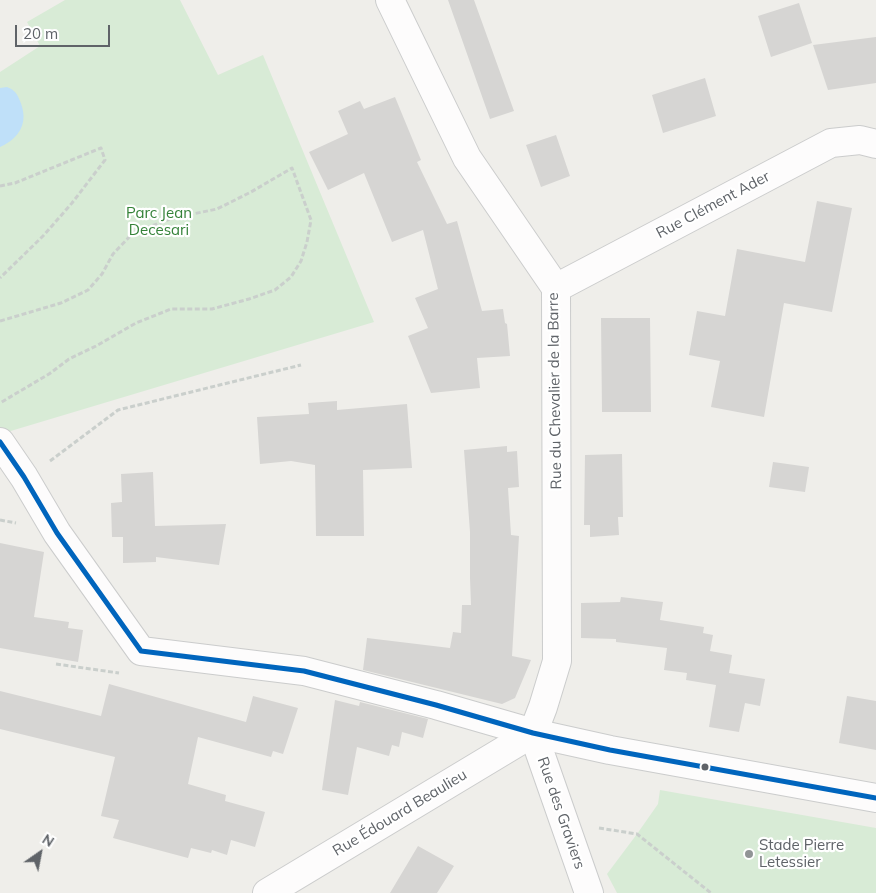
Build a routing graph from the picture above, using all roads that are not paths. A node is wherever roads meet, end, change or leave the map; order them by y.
1 (390, 0) edge
2 (876, 144) edge
3 (556, 288) junction
4 (0, 442) edge
5 (533, 733) junction
6 (876, 798) edge
7 (267, 893) edge
8 (589, 893) edge

1 - 3 street, Rue du Chevalier de la Barre
2 - 3 street, Rue Clément Ader
3 - 5 street, Rue du Chevalier de la Barre
4 - 5 street
5 - 6 street
5 - 7 street, Rue Édouard Beaulieu
5 - 8 street, Rue des Graviers

